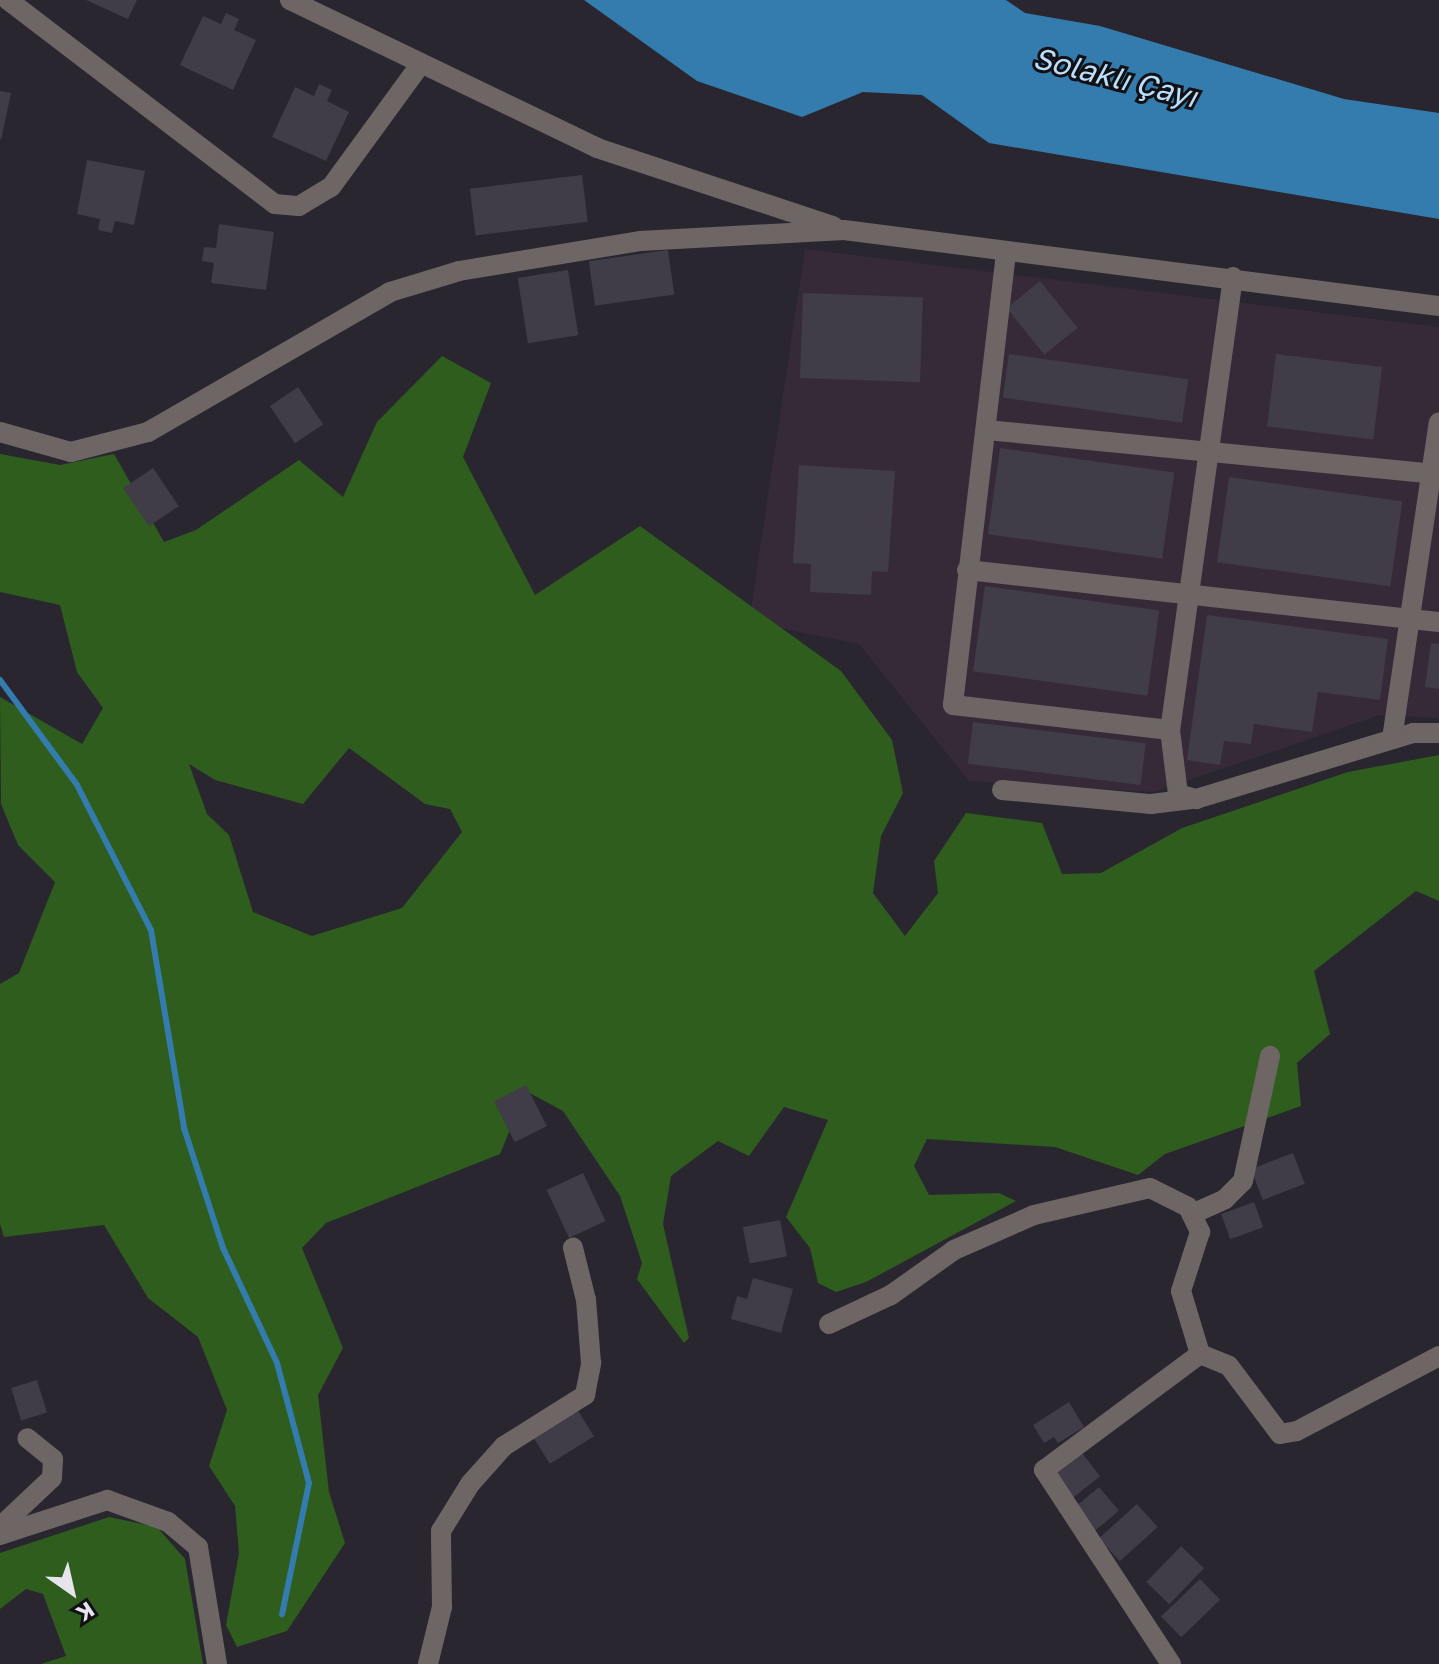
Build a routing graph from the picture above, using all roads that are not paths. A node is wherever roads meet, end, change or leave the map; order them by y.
1 (8, 0) edge
2 (290, 0) edge
3 (420, 65) junction
4 (844, 230) junction
5 (1006, 253) junction
6 (1233, 277) junction
7 (1439, 306) edge
8 (1439, 422) edge
9 (987, 430) junction
10 (0, 432) edge
11 (1212, 451) junction
12 (1435, 474) edge
13 (967, 570) junction
14 (1189, 590) junction
15 (1406, 617) junction
16 (1439, 622) edge
17 (1170, 730) junction
18 (1439, 733) edge
19 (1392, 739) junction
20 (1002, 790) dead end
21 (1196, 799) junction
22 (1270, 1056) dead end
23 (1192, 1214) junction
24 (573, 1248) dead end
25 (829, 1324) dead end
26 (1200, 1354) junction
27 (1439, 1356) edge
28 (27, 1438) dead end
29 (0, 1527) edge
30 (0, 1535) edge
31 (217, 1664) edge
32 (428, 1664) edge
33 (1171, 1664) edge

1 - 3 street
2 - 3 street
3 - 4 street
4 - 5 street
4 - 10 street
5 - 6 street
5 - 9 street
6 - 7 street
6 - 11 street
8 - 12 street
9 - 11 street
9 - 13 street
11 - 12 street
11 - 14 street
12 - 15 street
13 - 14 street
13 - 17 street
14 - 15 street
14 - 17 street
15 - 16 street
15 - 19 street
17 - 21 street
18 - 19 street
19 - 21 street
20 - 21 street
22 - 23 street
23 - 25 street
23 - 26 street
24 - 32 street
26 - 27 street
26 - 33 street
28 - 29 street
30 - 31 street

